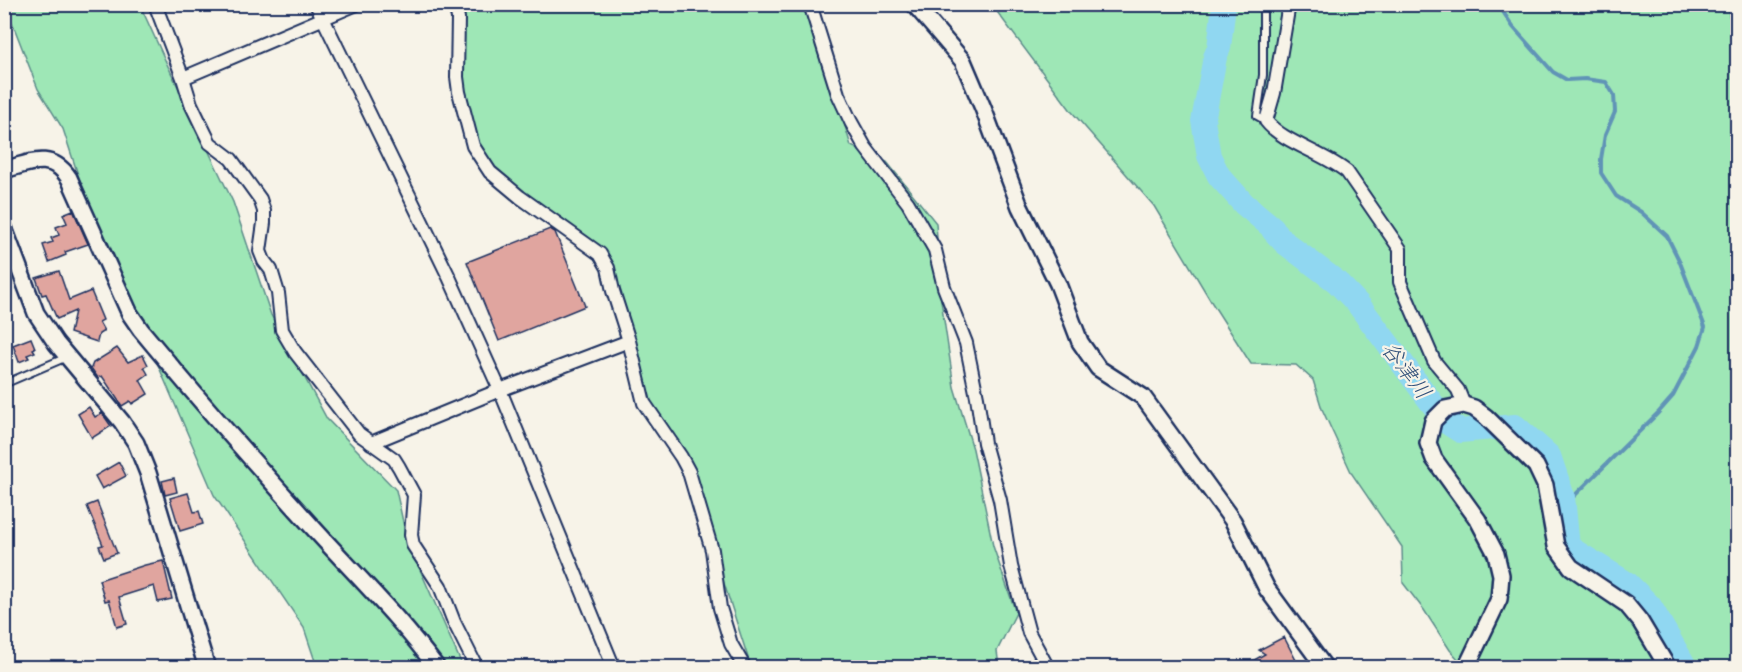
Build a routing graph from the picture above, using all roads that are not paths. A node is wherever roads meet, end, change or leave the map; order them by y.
1 (155, 4) edge
2 (316, 4) edge
3 (357, 4) edge
4 (455, 4) edge
5 (810, 4) edge
6 (914, 4) edge
7 (1263, 4) edge
8 (1288, 4) edge
9 (324, 19) junction
10 (183, 78) junction
11 (1266, 121) junction
12 (4, 170) edge
13 (4, 228) edge
14 (629, 341) junction
15 (67, 357) junction
16 (4, 384) edge
17 (500, 390) junction
18 (1464, 405) junction
19 (370, 443) junction
20 (207, 668) edge
21 (437, 668) edge
22 (477, 668) edge
23 (614, 668) edge
24 (745, 668) edge
25 (1048, 668) edge
26 (1325, 668) edge
27 (1466, 668) edge
28 (1668, 668) edge

1 - 10 street
2 - 9 street
3 - 9 street
4 - 14 street
5 - 25 street
6 - 26 street
7 - 11 lane
8 - 11 street
9 - 10 street
9 - 17 street
10 - 19 street
11 - 18 street
12 - 21 street
13 - 15 street
14 - 17 street
14 - 24 street
15 - 16 lane
15 - 20 street
17 - 19 street
17 - 23 street
18 - 27 street
18 - 28 street
19 - 22 street

